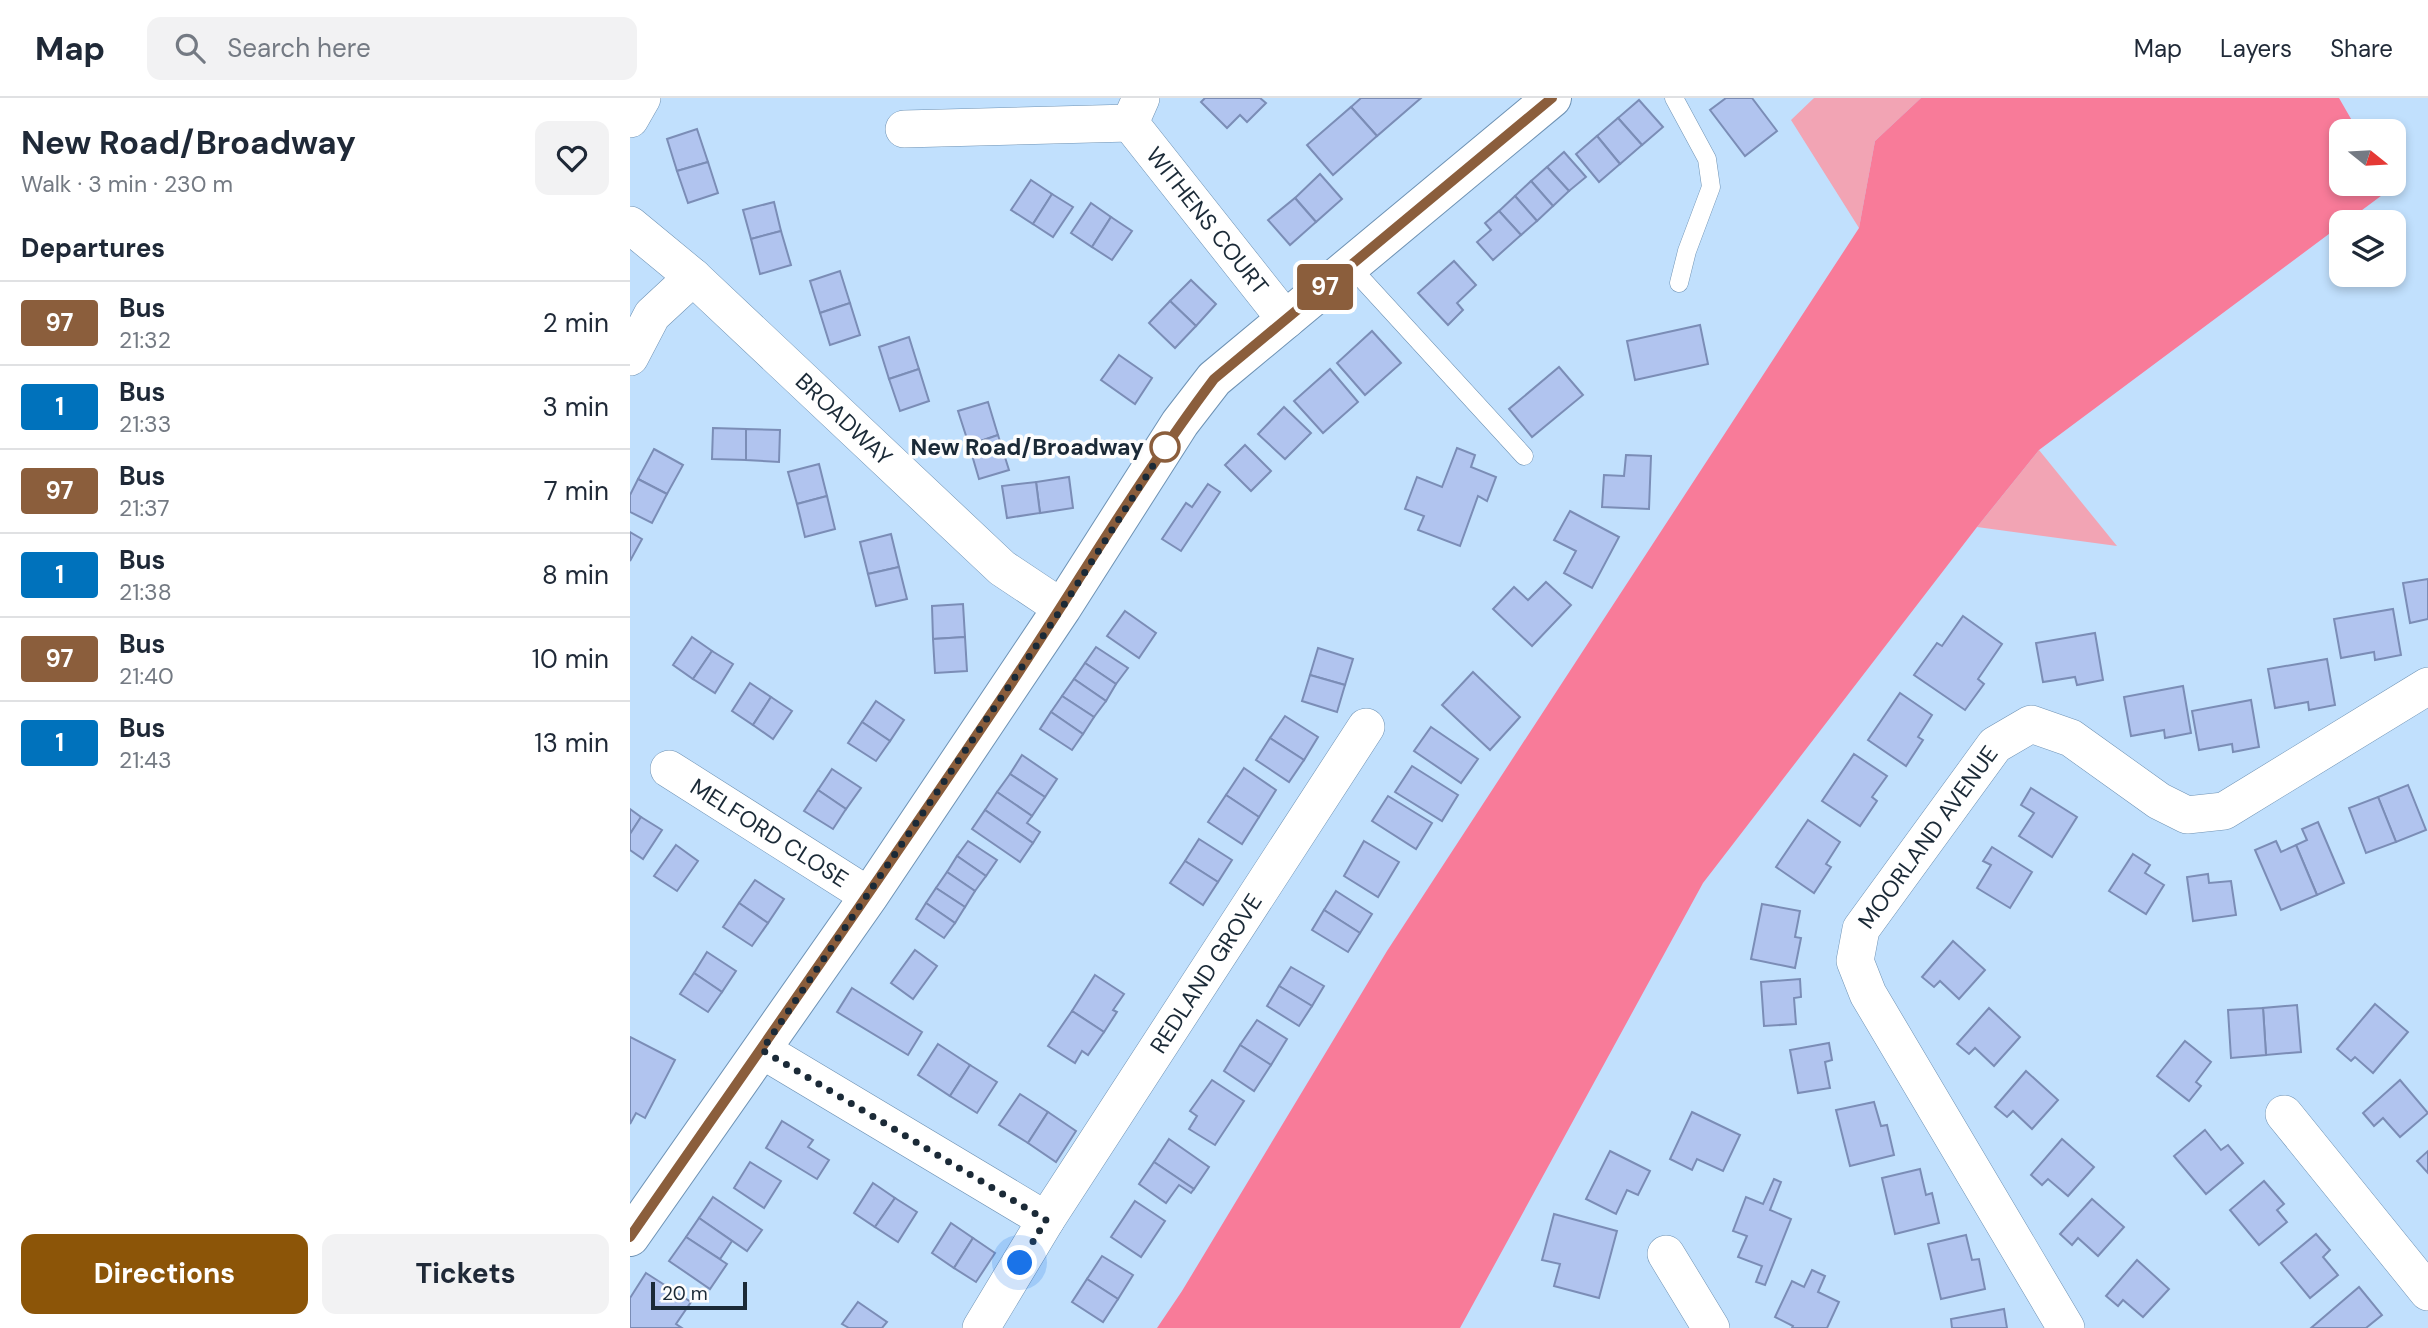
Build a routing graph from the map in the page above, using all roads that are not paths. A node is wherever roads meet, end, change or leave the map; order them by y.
1 (642, 98) edge
2 (1552, 98) edge
3 (1674, 98) edge
4 (1135, 110) edge
5 (630, 119) edge
6 (904, 129) dead end
7 (630, 225) edge
8 (1350, 266) junction
9 (693, 277) junction
10 (1679, 283) dead end
11 (1286, 320) junction
12 (630, 357) edge
13 (1524, 456) dead end
14 (1062, 608) junction
15 (2428, 685) edge
16 (1366, 727) dead end
17 (669, 769) dead end
18 (869, 896) junction
19 (762, 1050) junction
20 (2284, 1114) dead end
21 (1046, 1220) junction
22 (630, 1237) edge
23 (1666, 1254) dead end
24 (2428, 1292) edge
25 (981, 1328) edge
26 (1711, 1328) edge
27 (2066, 1328) edge

1 - 5 street
2 - 8 street
3 - 10 lane
4 - 6 street, WITHENS COURT
4 - 11 street, WITHENS COURT
7 - 9 street, BROADWAY
8 - 11 street
8 - 13 lane
9 - 12 street
9 - 14 street, BROADWAY
11 - 14 street
14 - 18 street
15 - 27 street, MOORLAND AVENUE
16 - 21 street, REDLAND GROVE
17 - 18 street, MELFORD CLOSE
18 - 19 street
19 - 21 street
19 - 22 street
20 - 24 street
21 - 25 street, REDLAND GROVE
23 - 26 street

